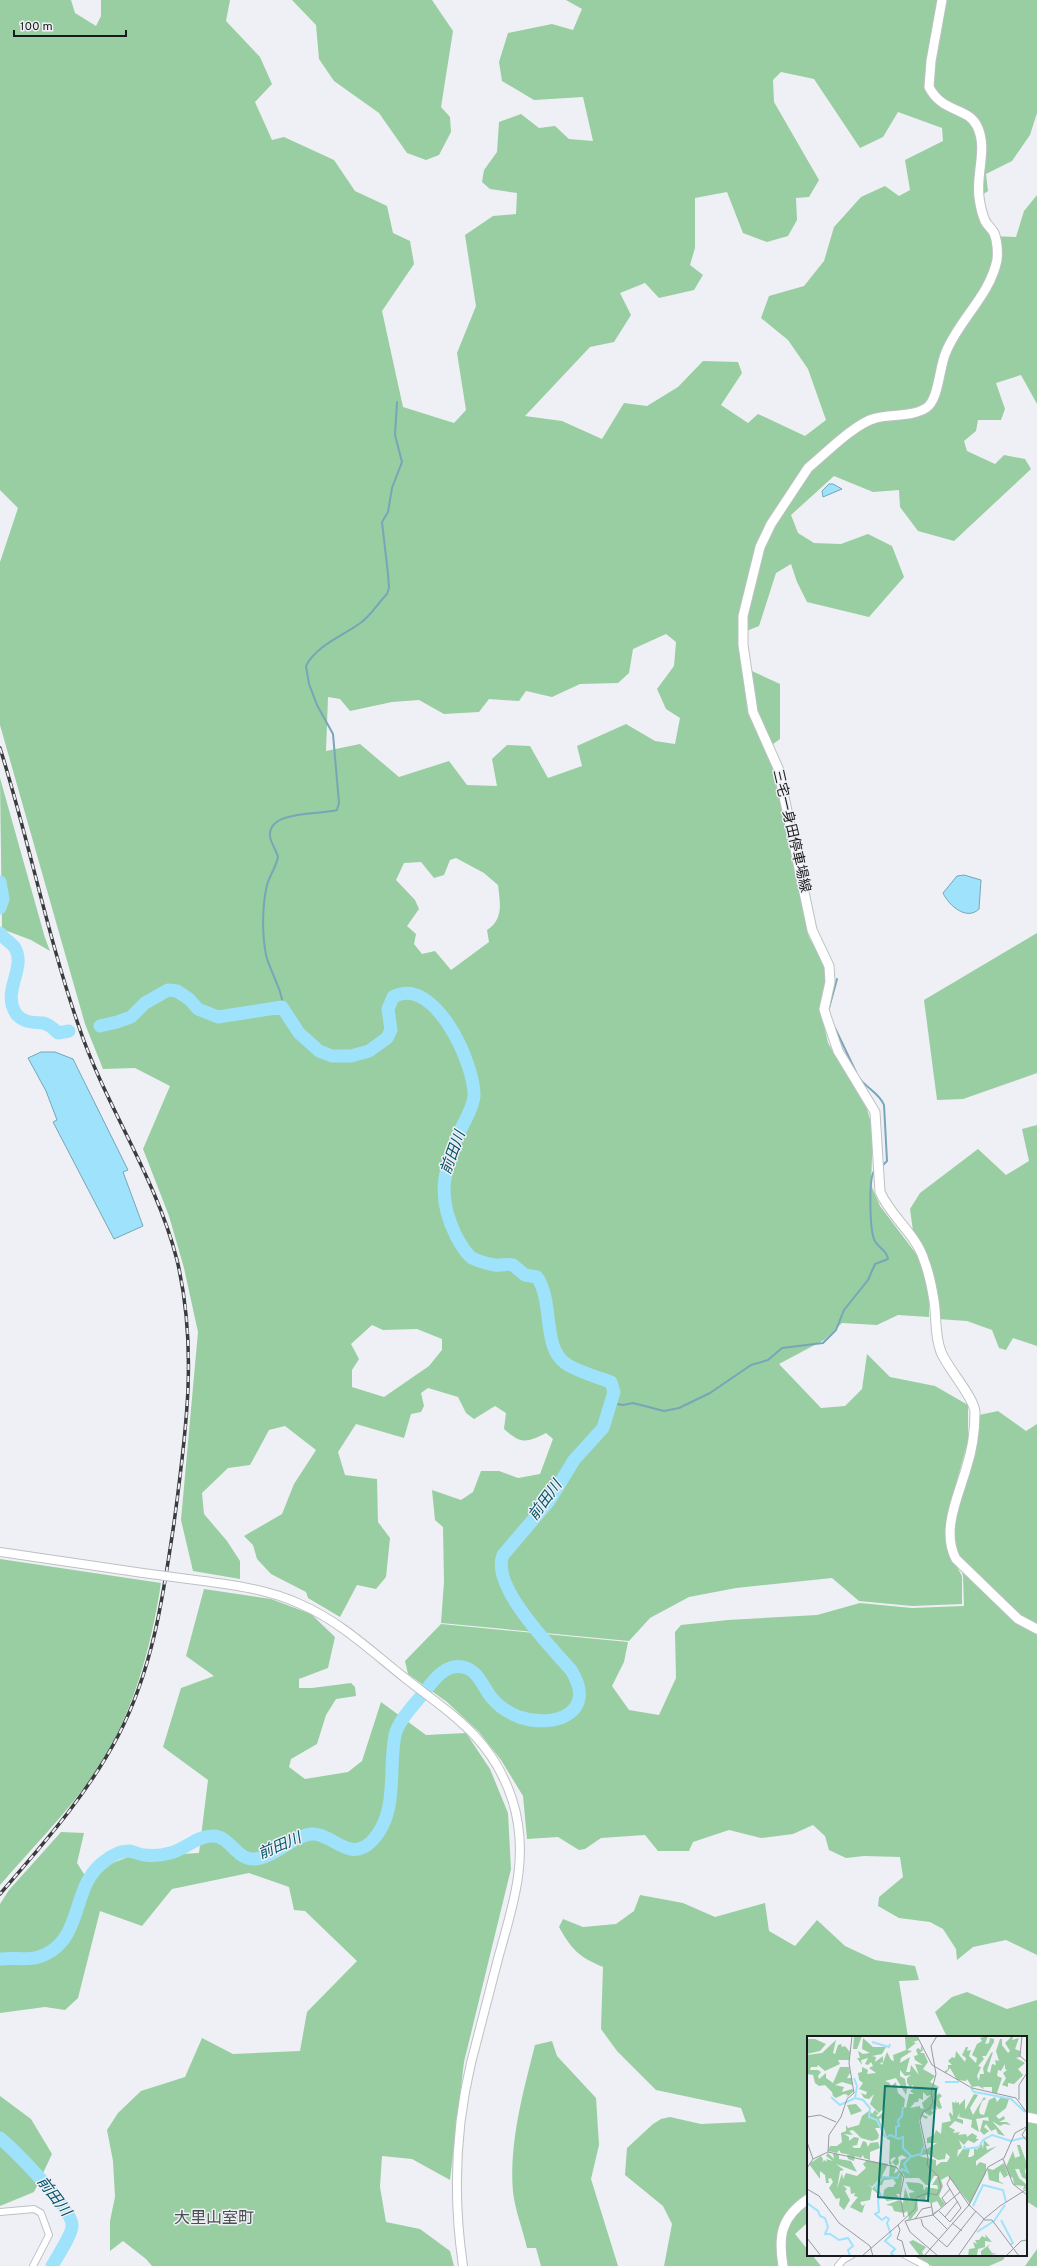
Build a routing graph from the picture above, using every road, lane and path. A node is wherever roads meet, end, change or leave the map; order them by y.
1 (942, 0) edge
2 (0, 1552) edge
3 (1037, 1629) edge
4 (1027, 2117) edge
5 (1037, 2119) edge
6 (807, 2200) edge
7 (0, 2212) edge
8 (851, 2256) edge
9 (907, 2256) edge
10 (840, 2265) edge
11 (33, 2266) edge
12 (463, 2266) edge
13 (783, 2266) edge
14 (926, 2266) edge

1 - 3 main road, 三宅一身田停車場線
2 - 12 street, bridge
4 - 5 main road
6 - 13 main road
7 - 11 street
8 - 10 street
9 - 14 street

